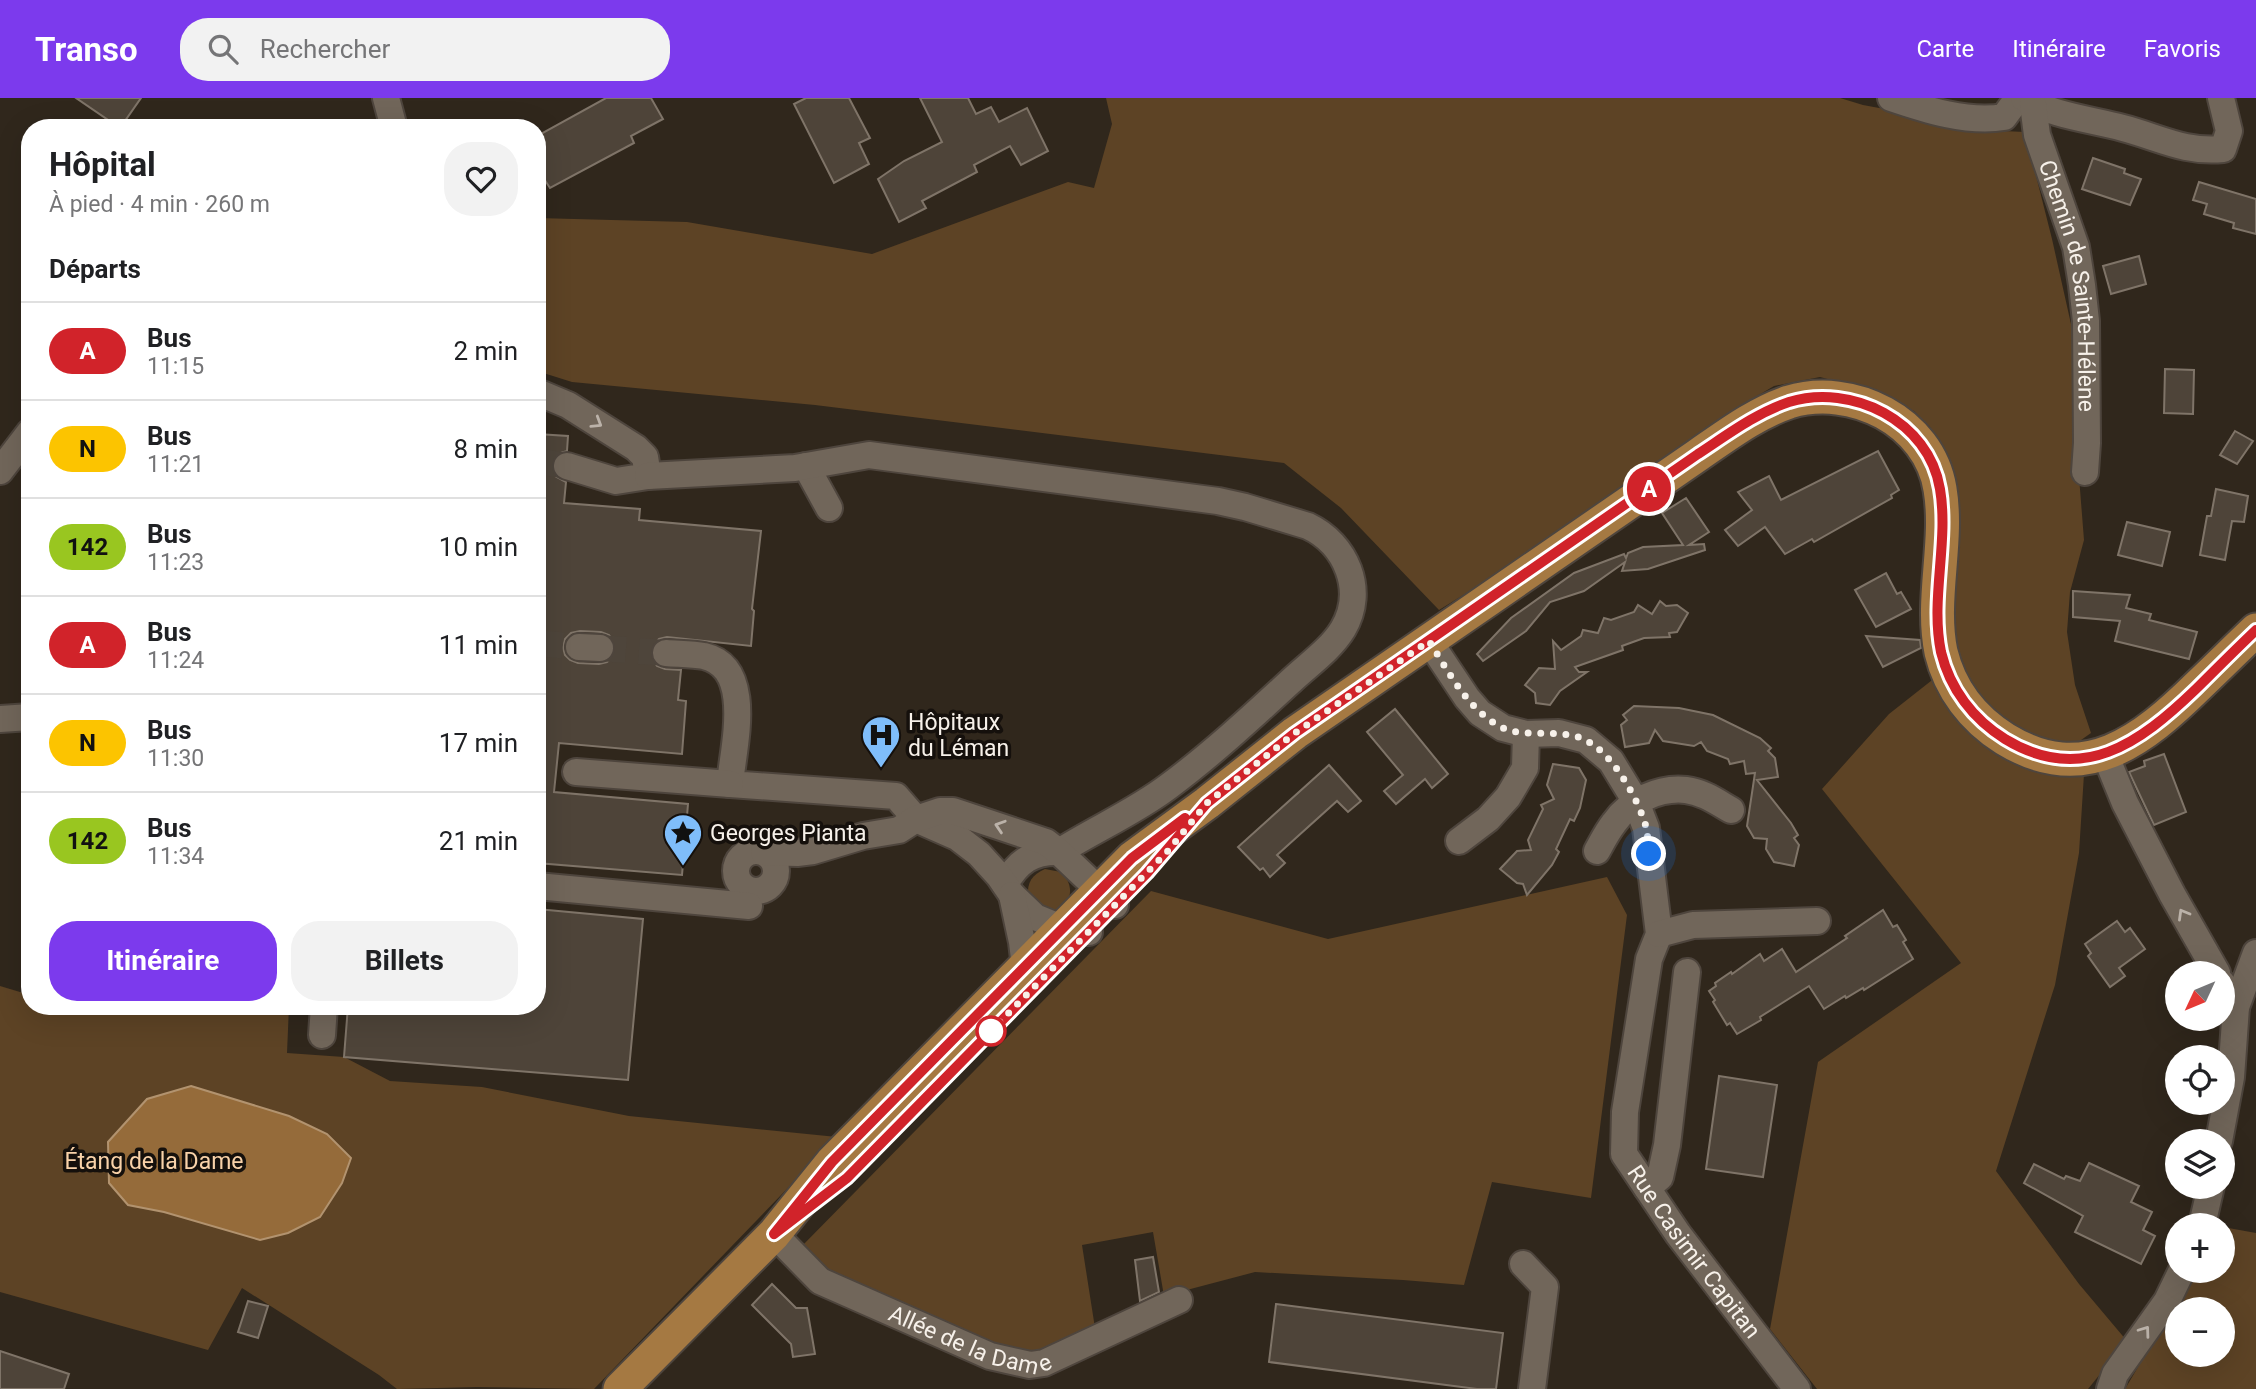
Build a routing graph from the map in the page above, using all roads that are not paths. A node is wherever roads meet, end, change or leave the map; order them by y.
1 (386, 98) edge
2 (1891, 98) edge
3 (2221, 98) edge
4 (2025, 100) edge
5 (392, 119) edge
6 (546, 396) edge
7 (21, 444) edge
8 (567, 466) tunnel mouth
9 (806, 466) junction
10 (0, 471) edge
11 (2085, 472) dead end
12 (648, 476) junction
13 (830, 508) dead end
14 (2255, 632) edge
15 (1429, 641) junction
16 (666, 653) tunnel mouth
17 (21, 718) edge
18 (0, 719) edge
19 (1526, 734) junction
20 (2105, 754) junction
21 (576, 772) dead end
22 (730, 784) junction
23 (1636, 802) junction
24 (1731, 810) dead end
25 (916, 818) junction
26 (1459, 841) dead end
27 (820, 849) junction
28 (1597, 851) dead end
29 (1059, 852) junction
30 (546, 887) edge
31 (1009, 890) junction
32 (1107, 898) junction
33 (749, 906) dead end
34 (1817, 920) dead end
35 (1077, 929) junction
36 (1659, 934) junction
37 (2256, 953) edge
38 (2210, 961) edge
39 (1024, 967) junction
40 (1687, 972) dead end
41 (2236, 1007) joint
42 (323, 1015) edge
43 (322, 1035) dead end
44 (1638, 1036) junction
45 (1680, 1041) junction
46 (2221, 1129) edge
47 (1647, 1188) junction
48 (774, 1234) junction
49 (1523, 1264) dead end
50 (2176, 1283) edge
51 (1179, 1300) dead end
52 (620, 1389) edge
53 (1532, 1389) edge
54 (1797, 1389) edge
55 (2110, 1389) edge

1 - 5 street
2 - 4 street
3 - 4 street
4 - 11 street, Chemin de Sainte-Hélène
6 -> 12 street
7 - 10 street
8 - 12 street
9 - 12 street
9 - 13 street
9 - 29 street
14 - 20 main road
15 - 19 street, Rue Casimir Capitan
15 - 20 main road
15 - 32 main road
16 - 22 street
17 - 18 street
19 - 23 street, Rue Casimir Capitan
19 - 26 street
38 -> 20 street
21 - 22 street
22 - 25 street
23 - 24 street
23 - 28 street
23 - 36 street, Rue Casimir Capitan
25 - 27 street
29 -> 25 street
25 - 31 street
27 - 27 street
29 - 31 street
29 - 32 street
30 - 33 street
31 - 35 street
31 - 39 street
32 - 35 main road
34 - 36 street
35 - 39 main road
35 - 48 main road
36 - 44 street, Rue Casimir Capitan
37 - 41 street
39 - 48 main road
40 - 45 street
41 - 46 street
42 - 43 street
44 - 45 street
44 - 47 street, Rue Casimir Capitan
45 - 47 street
47 - 54 street, Rue Casimir Capitan
48 - 51 street, Allée de la Dame
48 - 52 main road
49 - 53 street
55 -> 50 street

